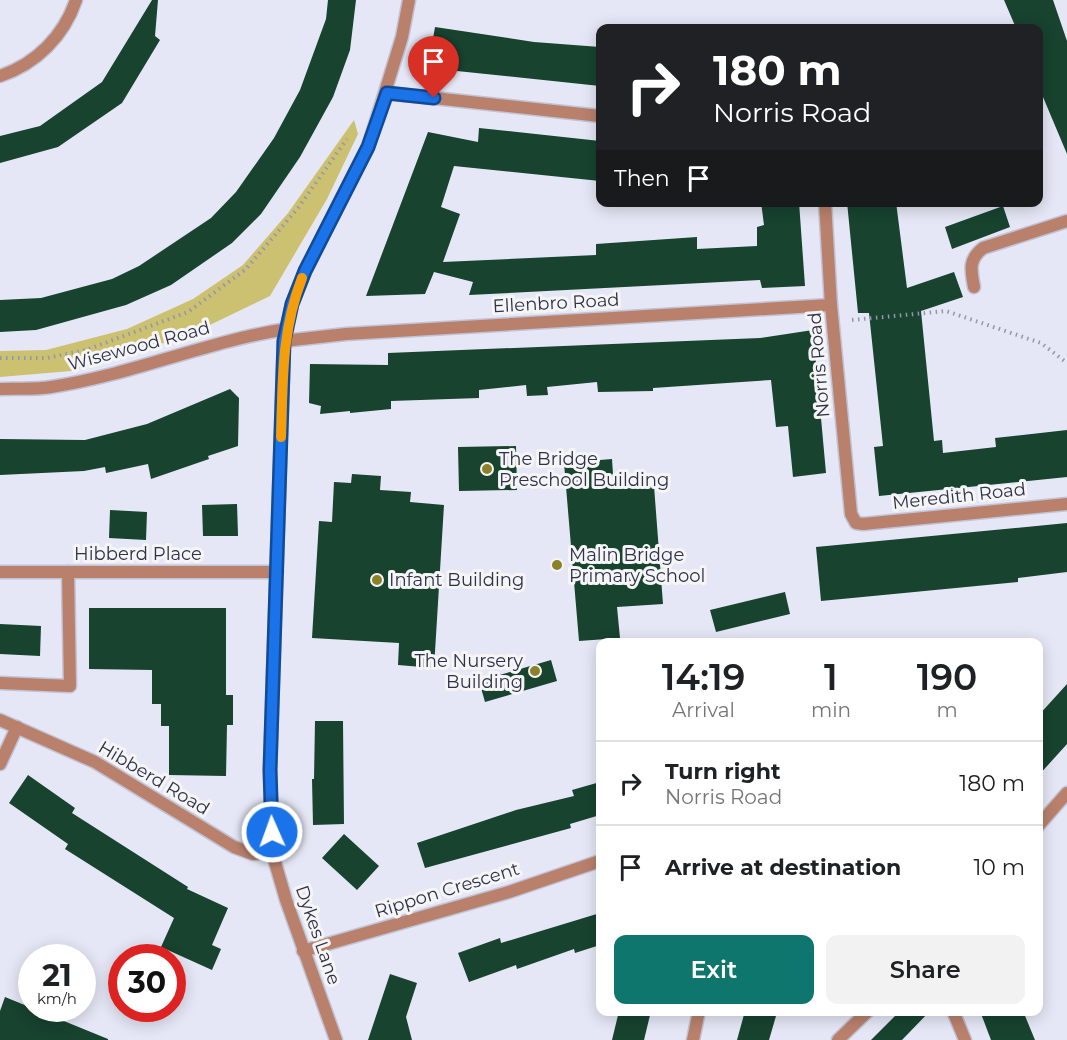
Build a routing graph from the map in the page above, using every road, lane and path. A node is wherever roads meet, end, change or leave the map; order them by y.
1 (76, 0) edge
2 (409, 0) edge
3 (0, 76) edge
4 (387, 93) junction
5 (596, 116) edge
6 (348, 137) dead end
7 (825, 207) edge
8 (1067, 221) edge
9 (974, 288) dead end
10 (831, 305) junction
11 (833, 321) junction
12 (285, 335) junction
13 (0, 358) edge
14 (1067, 363) edge
15 (0, 388) edge
16 (1067, 504) edge
17 (856, 523) joint
18 (0, 572) edge
19 (68, 572) junction
20 (277, 572) junction
21 (0, 683) edge
22 (0, 720) edge
23 (17, 727) junction
24 (0, 764) edge
25 (1067, 793) edge
26 (1043, 820) edge
27 (272, 852) junction
28 (596, 862) edge
29 (303, 951) junction
30 (698, 1016) edge
31 (863, 1016) edge
32 (955, 1016) edge
33 (336, 1040) edge
34 (693, 1040) edge
35 (838, 1040) edge
36 (965, 1040) edge

1 - 3 street
2 - 4 street, Dykes Lane
4 - 5 street
4 - 12 street, Dykes Lane
6 - 13 path
7 - 10 street, Norris Road
8 - 9 street
10 - 11 street, Norris Road
10 - 12 street, Ellenbro Road
11 - 14 path
11 - 17 street, Norris Road
12 - 15 street, Wisewood Road
12 - 20 street, Dykes Lane
16 - 17 street, Meredith Road
18 - 19 street, Hibberd Place
19 - 20 street, Hibberd Place
19 - 21 street
20 - 27 street, Dykes Lane
22 - 23 street, Hibberd Road
23 - 24 street
23 - 27 street, Hibberd Road
25 - 26 street
27 - 29 street, Dykes Lane
28 - 29 street, Rippon Crescent
29 - 33 street, Dykes Lane
30 - 34 street
31 - 35 street
32 - 36 street

